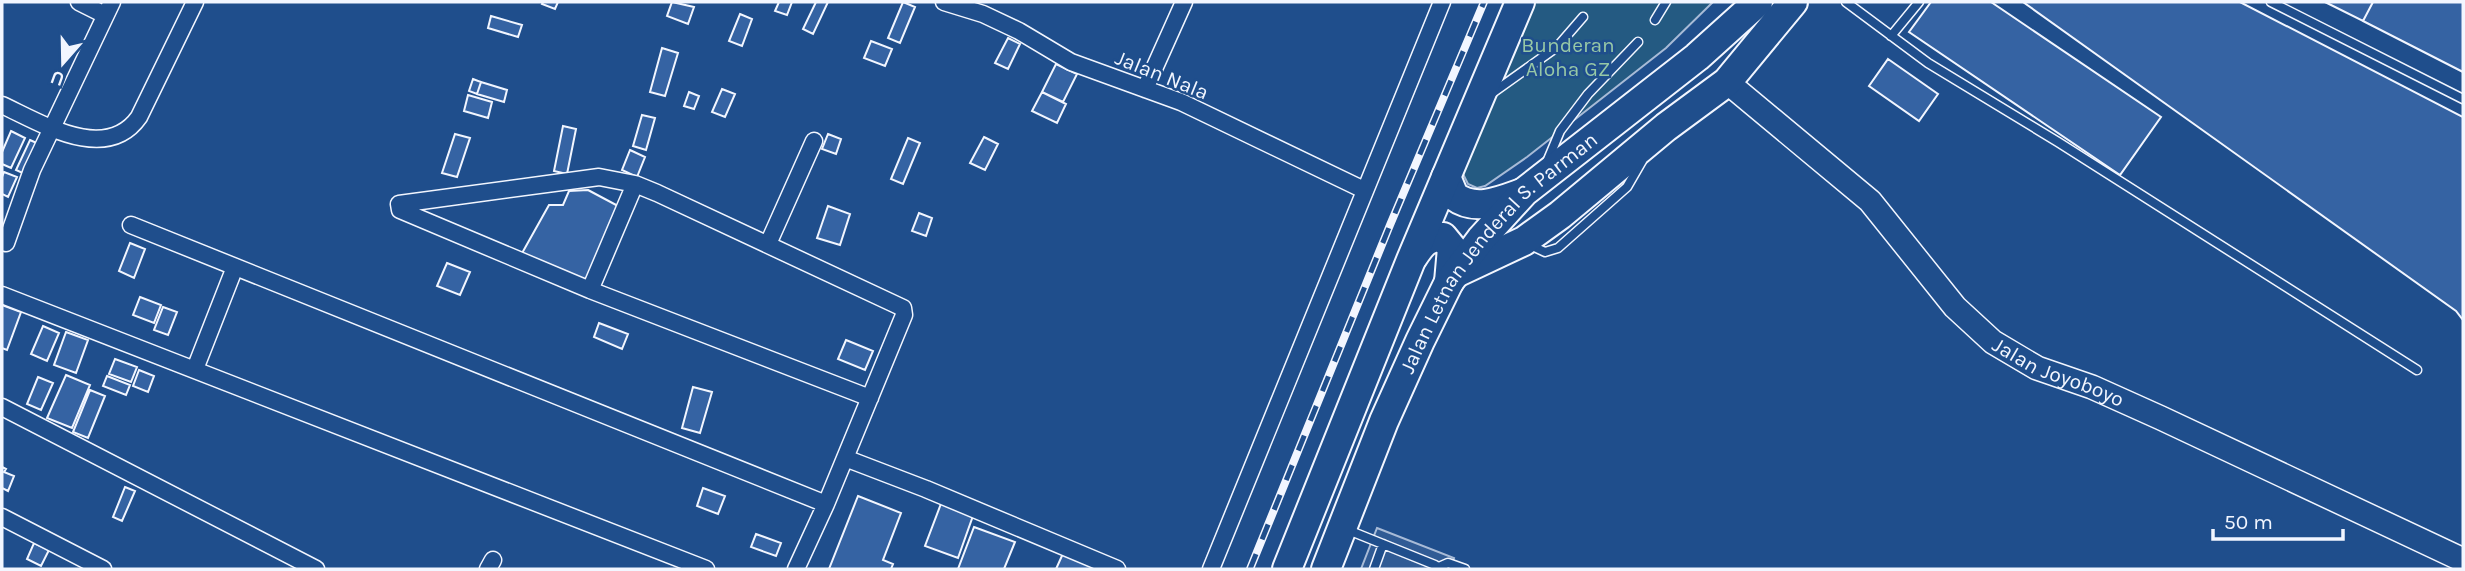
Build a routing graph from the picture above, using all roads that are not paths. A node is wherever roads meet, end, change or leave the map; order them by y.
1 (79, 2) edge
2 (195, 2) edge
3 (944, 2) edge
4 (1184, 2) edge
5 (1441, 2) edge
6 (1520, 2) edge
7 (1666, 2) edge
8 (1758, 2) edge
9 (1793, 2) edge
10 (1846, 2) edge
11 (1919, 2) edge
12 (2272, 2) edge
13 (108, 8) edge
14 (1583, 17) dead end
15 (1655, 20) dead end
16 (1891, 36) junction
17 (1638, 42) dead end
18 (1727, 82) junction
19 (1145, 89) junction
20 (2463, 99) edge
21 (2, 105) edge
22 (1475, 106) junction
23 (52, 130) junction
24 (814, 141) dead end
25 (1446, 177) junction
26 (635, 184) junction
27 (1532, 187) junction
28 (1364, 191) junction
29 (131, 225) dead end
30 (8, 243) edge
31 (768, 244) junction
32 (1411, 260) junction
33 (236, 267) junction
34 (1452, 278) junction
35 (590, 290) junction
36 (2, 295) edge
37 (195, 369) junction
38 (2417, 370) dead end
39 (870, 398) junction
40 (2, 407) edge
41 (845, 458) junction
42 (826, 504) junction
43 (2, 517) edge
44 (1342, 528) junction
45 (1383, 544) junction
46 (2463, 560) edge
47 (1440, 568) edge
48 (103, 569) edge
49 (316, 569) edge
50 (706, 569) edge
51 (796, 569) edge
52 (1117, 569) edge
53 (1211, 569) edge
54 (1287, 569) edge
55 (1326, 569) edge
56 (1374, 569) edge
57 (1465, 569) edge

1 - 13 street
2 - 23 street
3 - 19 street, Jalan Nala
4 - 19 street
5 - 28 street
6 - 22 highway, Jalan Letnan Jenderal S. Parman
7 - 15 lane
8 - 27 highway, Jalan Letnan Jenderal S. Parman
9 - 18 highway
10 - 16 lane
11 - 16 lane
12 - 20 lane
13 - 23 street
14 - 22 lane
16 - 38 lane
17 - 27 lane
18 - 34 highway
18 - 46 street, Jalan Joyoboyo
19 - 28 street, Jalan Nala
21 - 23 street
22 - 25 highway, Jalan Letnan Jenderal S. Parman
23 - 30 street
24 - 31 street
25 - 27 highway
25 - 32 highway, Jalan Letnan Jenderal S. Parman
26 - 31 street
26 - 35 street
26 - 35 street
27 - 34 highway, Jalan Letnan Jenderal S. Parman
28 - 53 street
29 - 33 street
31 - 39 street
32 - 34 highway
32 - 54 highway, Jalan Letnan Jenderal S. Parman
33 - 37 street
33 - 42 street
34 - 44 highway, Jalan Letnan Jenderal S. Parman
35 - 39 street
36 - 37 street
37 - 50 street
39 - 41 street
40 - 49 street
41 - 42 street
41 - 52 street
42 - 51 street
43 - 48 street
44 - 45 lane
44 - 55 highway, Jalan Letnan Jenderal S. Parman
45 - 47 lane
45 - 56 lane
47 - 57 lane

